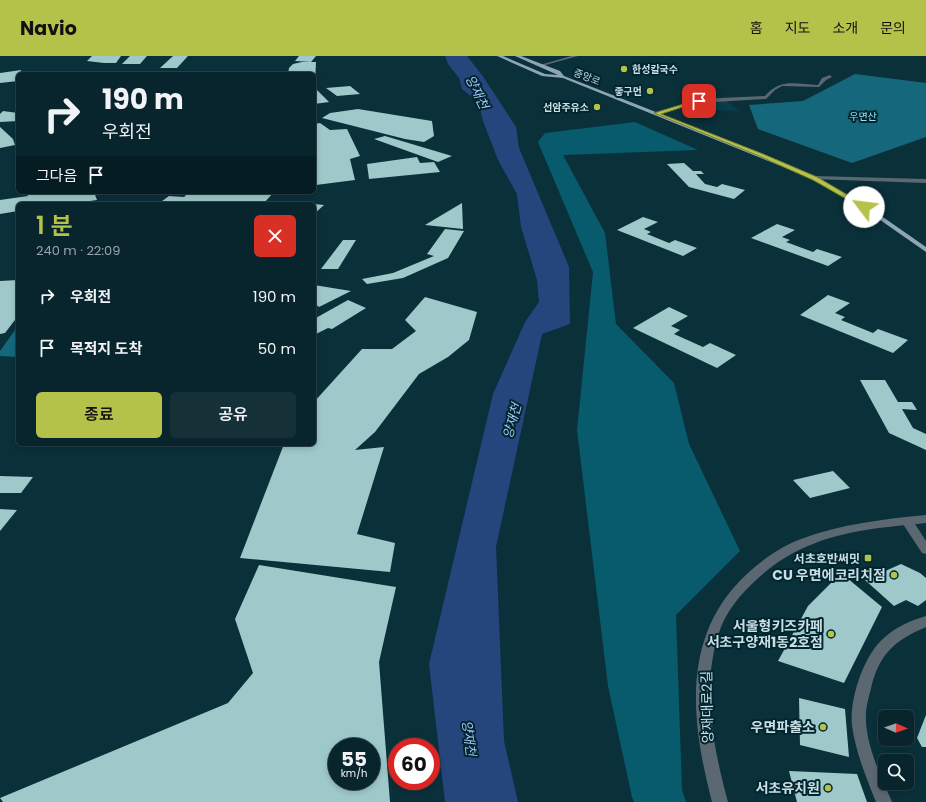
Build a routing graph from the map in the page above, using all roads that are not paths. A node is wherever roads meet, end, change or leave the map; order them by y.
1 (499, 56) edge
2 (517, 56) edge
3 (576, 56) edge
4 (542, 65) junction
5 (830, 76) dead end
6 (564, 77) junction
7 (656, 113) junction
8 (815, 178) junction
9 (926, 181) edge
10 (926, 250) edge
11 (926, 519) edge
12 (907, 521) junction
13 (926, 550) edge
14 (926, 621) edge
15 (720, 802) edge
16 (884, 802) edge

1 - 6 main road, 중앙로
2 - 4 main road, 중앙로
3 - 4 street
4 - 6 main road, 중앙로
5 - 7 street
6 - 7 main road, 중앙로
7 - 8 main road, 중앙로
8 - 9 street
8 - 10 main road, 중앙로
11 - 12 street, 양재대로2길
12 - 13 street
12 - 15 street, 양재대로2길
14 - 16 street

